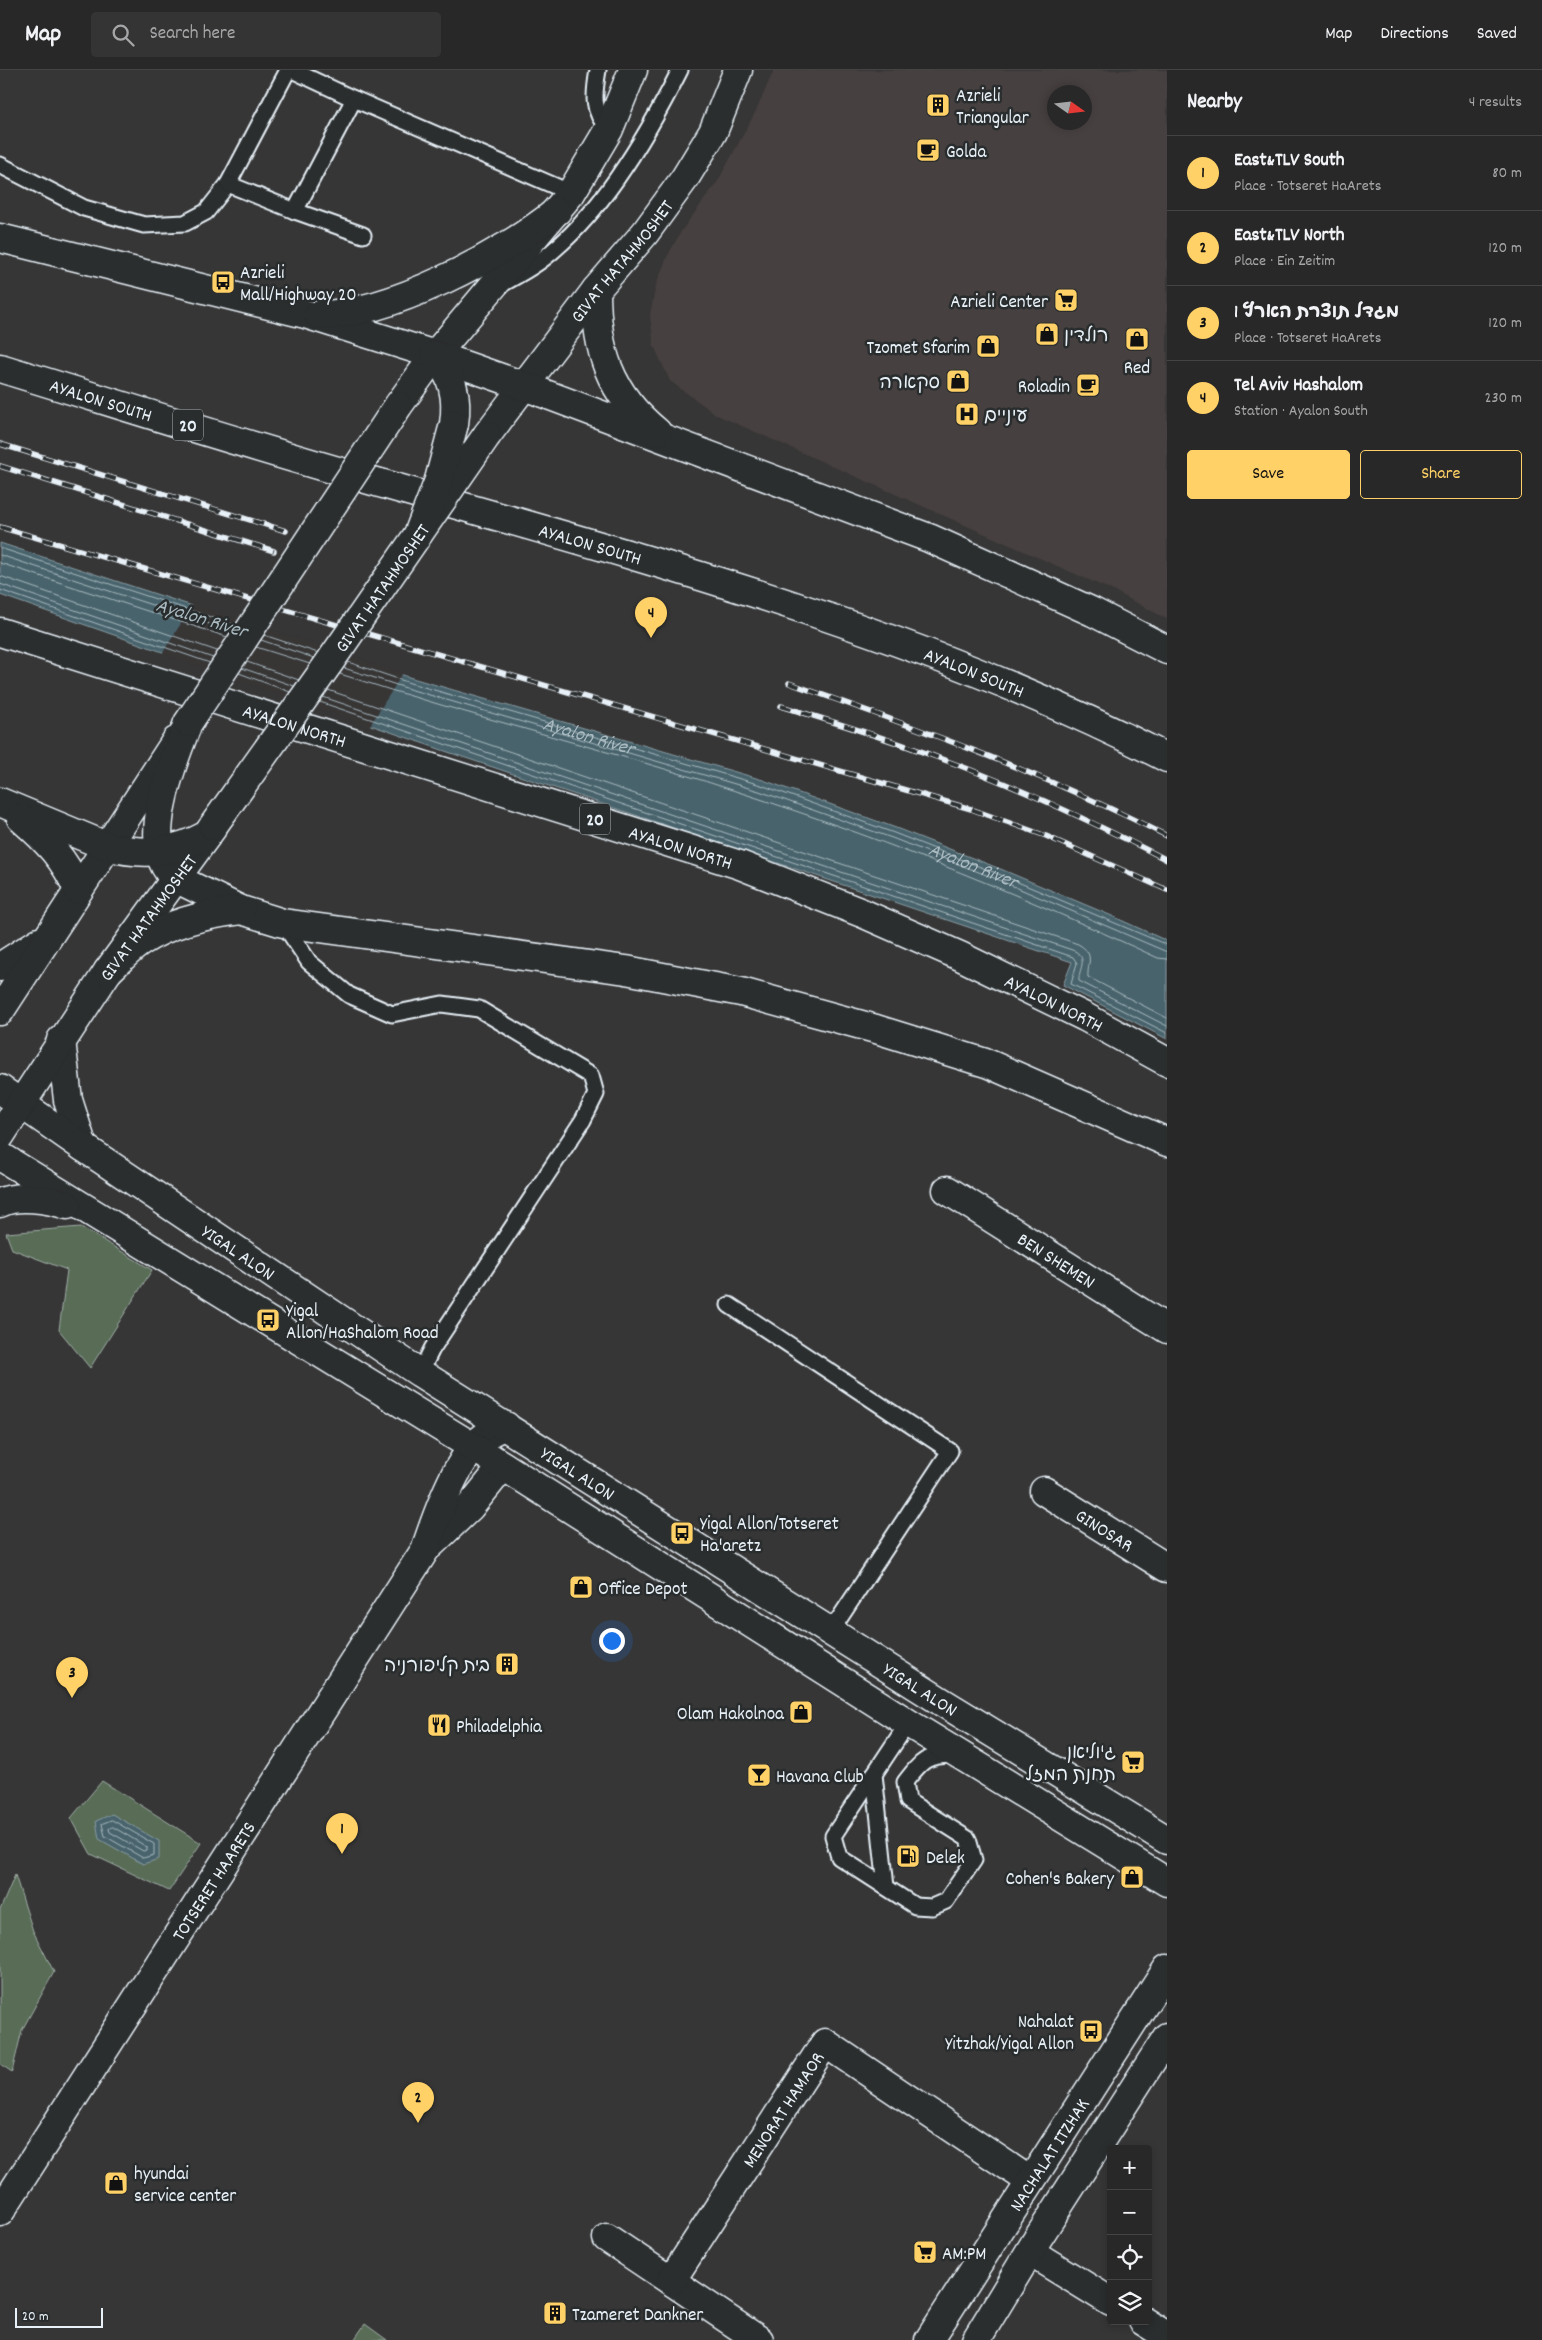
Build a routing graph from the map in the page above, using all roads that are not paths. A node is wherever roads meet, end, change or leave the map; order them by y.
1 (288, 70) edge
2 (292, 70) edge
3 (598, 70) edge
4 (633, 70) edge
5 (680, 70) edge
6 (738, 70) edge
7 (354, 99) junction
8 (609, 130) junction
9 (0, 166) edge
10 (228, 184) junction
11 (564, 202) junction
12 (295, 211) junction
13 (363, 235) dead end
14 (0, 238) edge
15 (596, 290) junction
16 (489, 292) junction
17 (305, 314) junction
18 (435, 355) junction
19 (0, 368) edge
20 (524, 386) junction
21 (668, 440) junction
22 (417, 537) junction
23 (0, 632) edge
24 (1167, 650) edge
25 (1167, 758) edge
26 (1, 802) edge
27 (149, 805) junction
28 (210, 831) junction
29 (106, 846) junction
30 (160, 852) junction
31 (175, 878) junction
32 (78, 890) junction
33 (241, 910) junction
34 (283, 923) junction
35 (48, 936) junction
36 (0, 967) edge
37 (108, 971) junction
38 (0, 1011) edge
39 (61, 1040) junction
40 (1167, 1062) edge
41 (10, 1096) edge
42 (0, 1136) edge
43 (1167, 1142) edge
44 (84, 1147) junction
45 (0, 1156) edge
46 (947, 1190) dead end
47 (0, 1203) edge
48 (91, 1213) junction
49 (729, 1305) dead end
50 (1167, 1329) edge
51 (420, 1373) junction
52 (506, 1426) junction
53 (473, 1448) junction
54 (503, 1466) junction
55 (1044, 1491) dead end
56 (425, 1550) junction
57 (1167, 1568) edge
58 (831, 1631) junction
59 (908, 1723) junction
60 (963, 1755) junction
61 (874, 1774) junction
62 (1167, 1840) edge
63 (1167, 1882) edge
64 (886, 1887) junction
65 (1167, 1968) edge
66 (1167, 2037) edge
67 (1030, 2181) junction
68 (0, 2212) edge
69 (607, 2238) dead end
70 (1030, 2252) junction
71 (671, 2280) junction
72 (1107, 2300) edge
73 (1149, 2325) edge
74 (1167, 2336) edge
75 (759, 2340) edge
76 (929, 2340) edge
77 (976, 2340) edge

1 - 10 lane
2 - 7 lane
3 - 8 lane
4 - 8 main road
5 - 16 lane
6 - 15 main road, GIVAT HATAHMOSHET
7 - 11 lane
7 - 12 lane
8 - 11 main road
9 - 10 lane
10 - 12 lane
11 - 16 main road
11 - 17 main road
12 - 13 lane
14 - 17 main road
15 - 20 main road, GIVAT HATAHMOSHET
15 - 21 main road
16 - 18 main road
17 - 18 main road
18 - 20 main road
18 - 22 main road, bridge
18 - 27 main road, bridge
19 - 25 main road, AYALON SOUTH / 20
20 - 21 main road
20 - 22 main road, GIVAT HATAHMOSHET, bridge
21 - 24 main road
22 - 28 main road, GIVAT HATAHMOSHET, bridge
23 - 40 main road, AYALON NORTH / 20
26 - 29 main road
26 - 32 main road
27 - 29 main road
27 - 30 main road
28 - 30 main road
28 - 31 main road, GIVAT HATAHMOSHET
29 - 30 main road
29 - 32 main road
30 - 31 main road
31 - 33 main road
31 - 37 main road, GIVAT HATAHMOSHET
32 - 35 main road
33 - 34 main road
33 - 37 main road
34 - 43 main road
34 - 51 lane
35 - 36 main road
35 - 38 main road
37 - 39 main road, GIVAT HATAHMOSHET
39 - 41 main road, GIVAT HATAHMOSHET
39 - 44 main road
41 - 42 main road, GIVAT HATAHMOSHET
41 - 44 main road, YIGAL ALON
44 - 51 main road, YIGAL ALON
45 - 48 main road, YIGAL ALON
46 - 50 main road, BEN SHEMEN
47 - 48 main road
48 - 53 main road, YIGAL ALON
49 - 58 lane
51 - 52 main road, YIGAL ALON
52 - 53 main road, TOTSERET HAARETS
52 - 58 main road, YIGAL ALON
53 - 54 main road, YIGAL ALON
53 - 56 main road, TOTSERET HAARETS
54 - 56 main road, TOTSERET HAARETS
54 - 59 main road, YIGAL ALON
55 - 57 main road, GINOSAR
56 - 68 main road, TOTSERET HAARETS
58 - 62 main road, YIGAL ALON
59 - 60 main road, YIGAL ALON
59 - 61 lane
60 - 63 main road, YIGAL ALON
60 - 64 lane
61 - 64 lane
61 - 64 lane
65 - 67 main road, NACHALAT ITZHAK
66 - 70 main road, NACHALAT ITZHAK
67 - 71 main road, MENORAT HAMAOR
67 - 76 main road, NACHALAT ITZHAK
69 - 71 main road
70 - 72 main road
70 - 77 main road, NACHALAT ITZHAK
71 - 75 main road
73 - 74 main road

